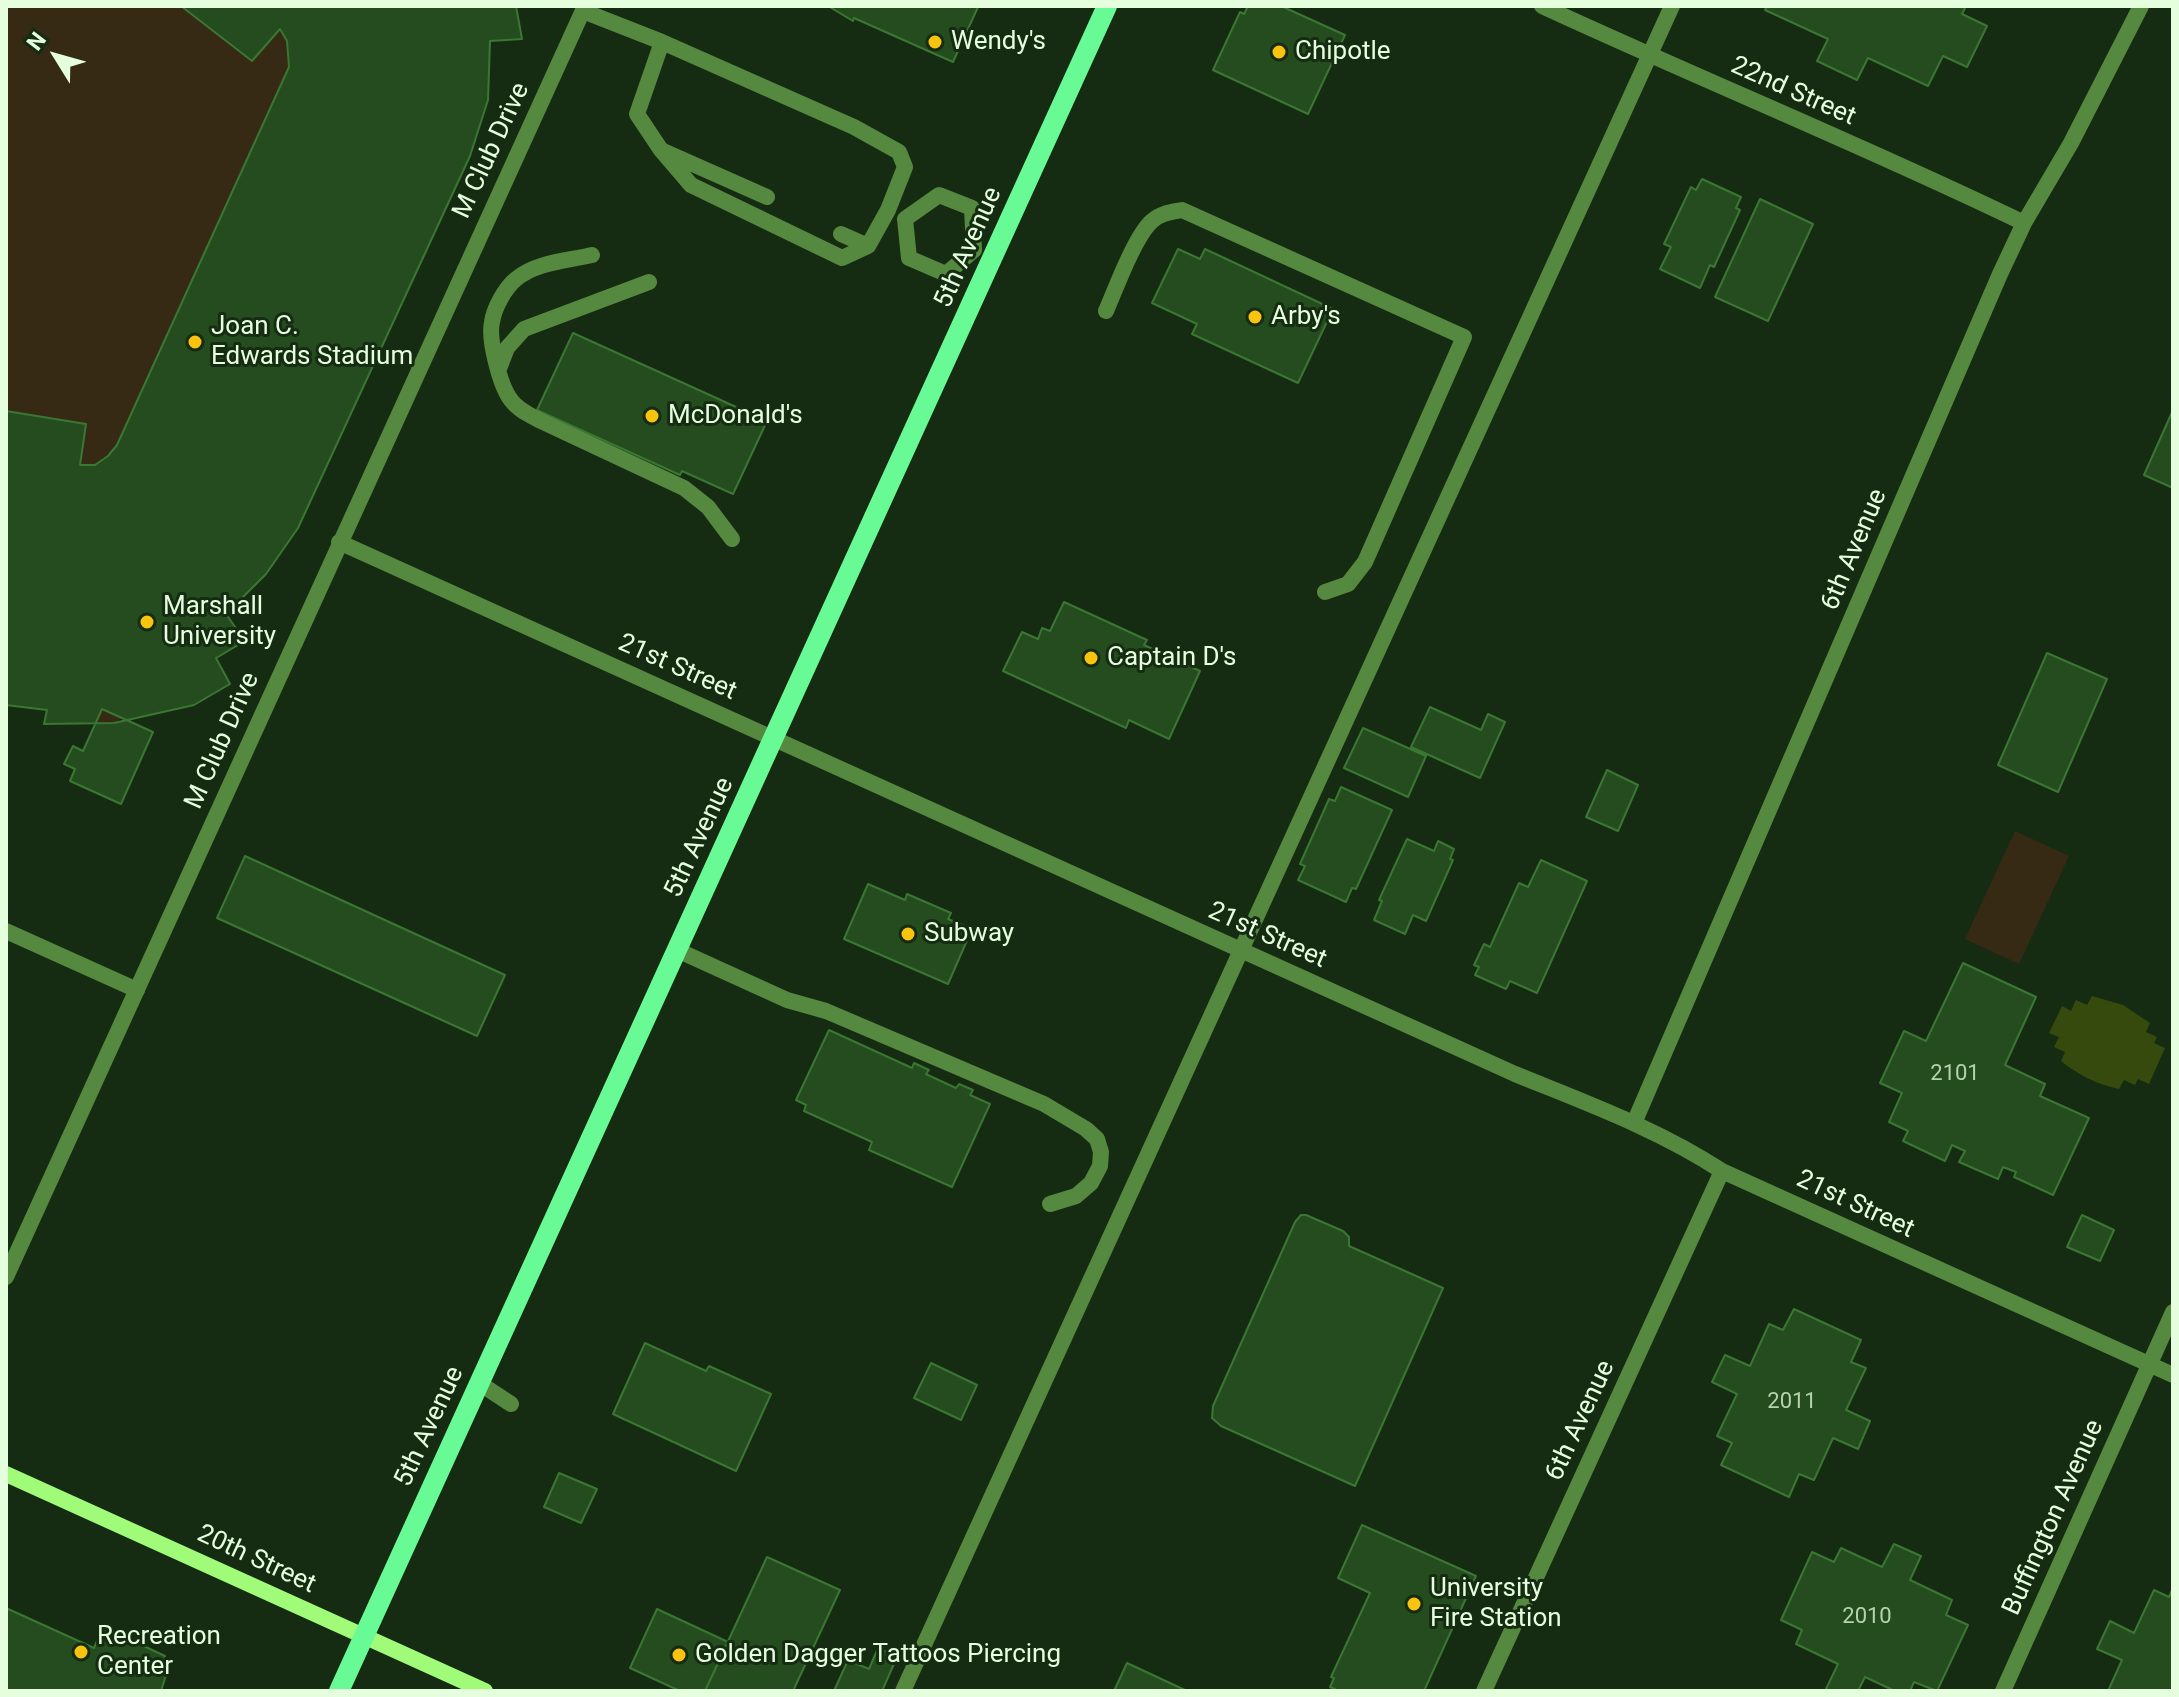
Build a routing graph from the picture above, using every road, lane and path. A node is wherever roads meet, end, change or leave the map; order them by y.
1 (1107, 6) edge
2 (1542, 6) edge
3 (1672, 6) edge
4 (2141, 6) edge
5 (584, 8) edge
6 (662, 42) junction
7 (1649, 56) junction
8 (661, 150) junction
9 (767, 197) dead end
10 (888, 210) junction
11 (905, 219) junction
12 (2024, 223) junction
13 (841, 234) dead end
14 (868, 246) junction
15 (983, 254) junction
16 (592, 255) dead end
17 (649, 282) dead end
18 (1106, 311) dead end
19 (498, 371) junction
20 (732, 539) dead end
21 (339, 542) junction
22 (1325, 592) dead end
23 (774, 738) junction
24 (6, 931) edge
25 (677, 950) junction
26 (1242, 951) junction
27 (137, 990) junction
28 (1634, 1123) junction
29 (1722, 1171) junction
30 (1050, 1204) dead end
31 (6, 1277) edge
32 (2173, 1312) edge
33 (2149, 1364) junction
34 (2173, 1375) edge
35 (479, 1383) junction
36 (511, 1404) dead end
37 (6, 1474) edge
38 (363, 1635) junction
39 (339, 1691) edge
40 (485, 1691) edge
41 (903, 1691) edge
42 (1484, 1691) edge
43 (2003, 1691) edge

1 - 15 main road, 5th Avenue
2 - 7 street, 22nd Street
3 - 7 street
4 - 12 street, 6th Avenue
5 - 6 street
5 - 21 street, M Club Drive
6 - 8 street
6 - 10 street
7 - 12 street, 22nd Street
7 - 26 street
8 - 9 street
8 - 14 street
10 - 11 street
10 - 14 street
11 - 15 street
11 - 15 street
12 - 28 street, 6th Avenue
13 - 14 street
15 - 23 main road, 5th Avenue
16 - 19 street
17 - 19 street
18 - 22 street
19 - 20 street
21 - 23 street, 21st Street
21 - 27 street, M Club Drive
23 - 25 main road, 5th Avenue
23 - 26 street, 21st Street
24 - 27 street
25 - 30 street
25 - 35 main road, 5th Avenue
26 - 28 street, 21st Street
26 - 41 street
27 - 31 street, M Club Drive
28 - 29 street, 21st Street
29 - 33 street, 21st Street
29 - 42 street, 6th Avenue
32 - 33 street, Buffington Avenue
33 - 34 street, 21st Street
33 - 43 street, Buffington Avenue
35 - 36 street
35 - 38 main road, 5th Avenue
37 - 38 main road, 20th Street
38 - 39 main road, 5th Avenue
38 - 40 main road, 20th Street

